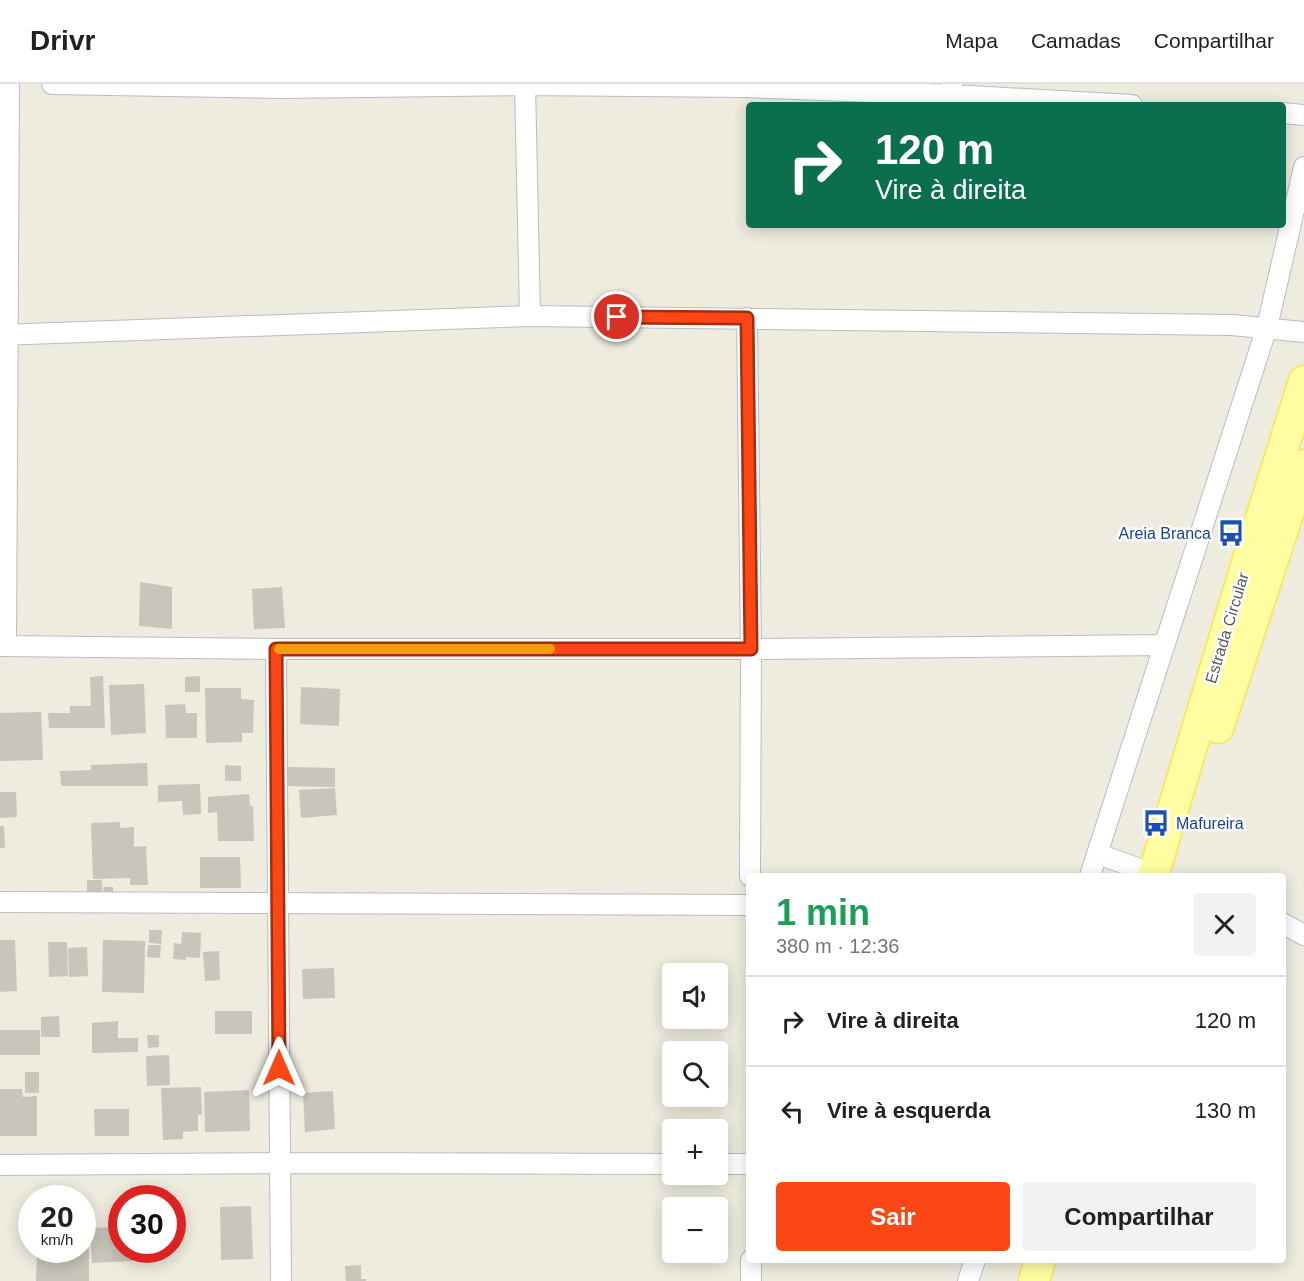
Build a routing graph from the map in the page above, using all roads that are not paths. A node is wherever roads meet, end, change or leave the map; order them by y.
1 (9, 84) edge
2 (52, 84) edge
3 (525, 84) edge
4 (283, 86) edge
5 (745, 86) edge
6 (952, 89) edge
7 (1098, 102) edge
8 (1286, 113) edge
9 (1304, 115) edge
10 (1304, 167) edge
11 (530, 316) junction
12 (747, 318) junction
13 (1267, 327) junction
14 (1304, 332) edge
15 (4, 335) edge
16 (1304, 381) edge
17 (1304, 465) edge
18 (1163, 645) junction
19 (3, 646) edge
20 (276, 649) junction
21 (751, 649) junction
22 (1098, 854) junction
23 (750, 873) edge
24 (1090, 873) edge
25 (1153, 873) edge
26 (1160, 873) edge
27 (1160, 873) edge
28 (0, 902) edge
29 (277, 904) junction
30 (746, 905) edge
31 (1286, 925) edge
32 (1304, 935) edge
33 (280, 1163) junction
34 (662, 1164) edge
35 (728, 1164) edge
36 (746, 1164) edge
37 (0, 1165) edge
38 (751, 1263) edge
39 (974, 1263) edge
40 (1039, 1263) edge
41 (1061, 1263) edge
42 (281, 1281) edge
43 (751, 1281) edge
44 (968, 1281) edge
45 (1034, 1281) edge
46 (1056, 1281) edge

1 - 15 street
2 - 4 street
3 - 4 street
3 - 5 street
3 - 11 street
5 - 6 street
6 - 7 street
8 - 9 street
10 - 13 street
11 - 12 street
11 - 15 street
12 - 13 street
12 - 21 street
13 - 14 street
13 - 18 street
15 - 19 street
16 - 26 main road, Estrada Circular
17 - 27 main road, Estrada Circular
18 - 21 street
18 - 22 street
19 - 20 street
20 - 21 street
20 - 29 street
21 - 23 street
22 - 24 street
22 - 25 street
28 - 29 street
29 - 30 street
29 - 33 street
31 - 32 street
33 - 34 street
33 - 37 street
33 - 42 street
35 - 36 street
38 - 43 street
39 - 44 street
40 - 45 main road
41 - 46 main road

